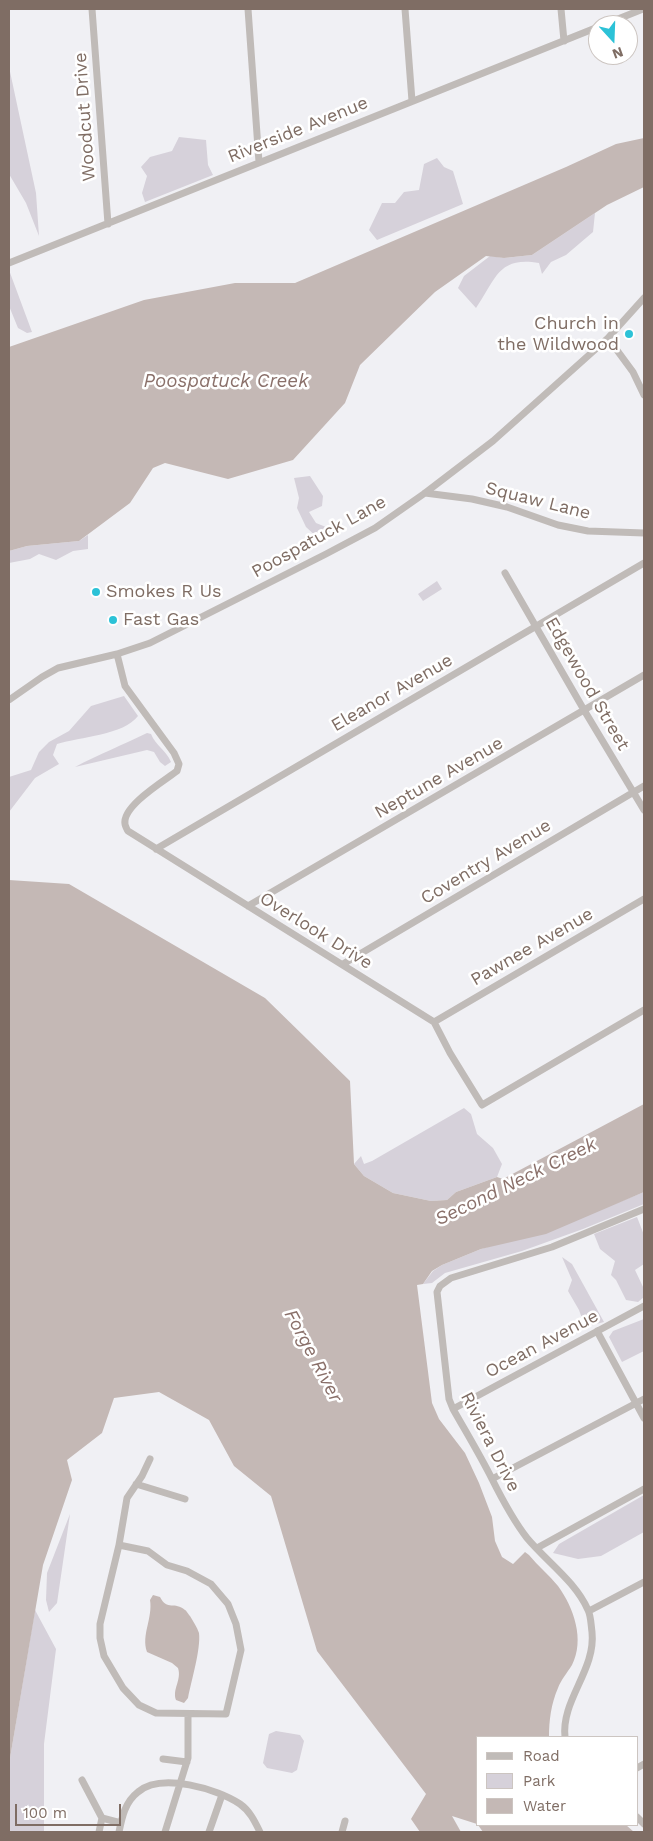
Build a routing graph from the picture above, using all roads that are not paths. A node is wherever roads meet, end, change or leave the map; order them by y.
1 (92, 9) edge
2 (248, 9) edge
3 (406, 9) edge
4 (562, 9) edge
5 (644, 9) edge
6 (629, 15) edge
7 (588, 31) edge
8 (564, 41) junction
9 (412, 101) junction
10 (259, 162) junction
11 (108, 224) junction
12 (9, 263) edge
13 (644, 298) edge
14 (608, 338) junction
15 (644, 396) edge
16 (425, 493) junction
17 (644, 533) edge
18 (644, 563) edge
19 (506, 573) dead end
20 (536, 626) junction
21 (117, 654) junction
22 (644, 675) edge
23 (9, 700) edge
24 (584, 710) junction
25 (644, 786) edge
26 (634, 792) junction
27 (644, 810) edge
28 (156, 849) junction
29 (644, 899) edge
30 (248, 906) junction
31 (343, 964) junction
32 (644, 1010) edge
33 (434, 1022) junction
34 (644, 1209) edge
35 (644, 1306) edge
36 (597, 1331) junction
37 (644, 1399) edge
38 (637, 1403) junction
39 (454, 1409) junction
40 (644, 1418) edge
41 (150, 1459) dead end
42 (492, 1479) junction
43 (136, 1484) junction
44 (644, 1489) edge
45 (185, 1499) dead end
46 (119, 1545) junction
47 (537, 1548) junction
48 (644, 1582) edge
49 (589, 1611) junction
50 (188, 1714) junction
51 (565, 1736) edge
52 (163, 1759) dead end
53 (187, 1762) junction
54 (82, 1780) dead end
55 (180, 1784) junction
56 (222, 1795) junction
57 (102, 1818) junction
58 (345, 1821) dead end
59 (121, 1823) junction
60 (98, 1832) edge
61 (119, 1832) edge
62 (165, 1832) edge
63 (209, 1832) edge
64 (260, 1832) edge
65 (342, 1832) edge

1 - 11 street, Woodcut Drive
2 - 10 street
3 - 9 street
4 - 8 street
5 - 6 street
7 - 8 street, Riverside Avenue
8 - 9 street, Riverside Avenue
9 - 10 street, Riverside Avenue
10 - 11 street, Riverside Avenue
11 - 12 street, Riverside Avenue
13 - 14 street, Poospatuck Lane
14 - 15 street
14 - 16 street, Poospatuck Lane
16 - 17 street, Squaw Lane
16 - 21 street, Poospatuck Lane
18 - 20 street, Eleanor Avenue
19 - 20 street, Edgewood Street
20 - 24 street, Edgewood Street
20 - 28 street, Eleanor Avenue
21 - 23 street, Poospatuck Lane
21 - 28 street, Overlook Drive
22 - 24 street, Neptune Avenue
24 - 26 street, Edgewood Street
24 - 30 street, Neptune Avenue
25 - 26 street, Coventry Avenue
26 - 27 street, Edgewood Street
26 - 31 street, Coventry Avenue
28 - 30 street, Overlook Drive
29 - 33 street, Pawnee Avenue
30 - 31 street, Overlook Drive
31 - 33 street, Overlook Drive
32 - 33 street
34 - 39 street, Riviera Drive
35 - 36 street, Ocean Avenue
36 - 38 street
36 - 39 street, Ocean Avenue
37 - 38 street
38 - 40 street
38 - 42 street
39 - 42 street, Riviera Drive
41 - 43 street
42 - 47 street, Riviera Drive
43 - 45 street
43 - 46 street
44 - 47 street
46 - 50 street
46 - 50 street
47 - 49 street, Riviera Drive
48 - 49 street
49 - 51 street, Riviera Drive
50 - 53 street
52 - 53 street
53 - 55 street
54 - 57 street
55 - 56 street
55 - 59 street
55 - 62 street
56 - 63 street
56 - 64 street
57 - 59 street
57 - 60 street
58 - 65 street
59 - 61 street

